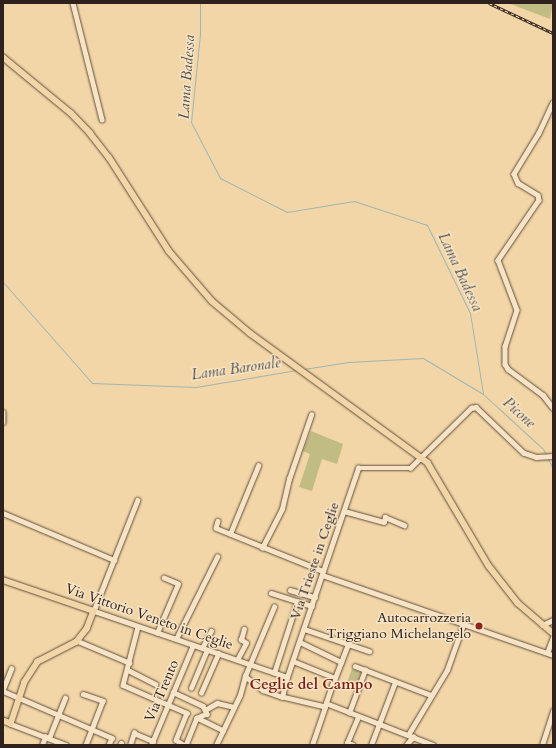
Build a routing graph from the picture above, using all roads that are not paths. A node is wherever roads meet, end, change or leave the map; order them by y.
1 (73, 3) edge
2 (3, 57) edge
3 (553, 103) edge
4 (102, 119) dead end
5 (553, 408) edge
6 (3, 412) edge
7 (311, 415) dead end
8 (3, 422) edge
9 (553, 456) edge
10 (421, 457) junction
11 (258, 466) dead end
12 (138, 500) dead end
13 (344, 511) junction
14 (3, 513) edge
15 (218, 521) dead end
16 (404, 525) dead end
17 (230, 534) junction
18 (262, 548) junction
19 (217, 557) dead end
20 (114, 560) junction
21 (323, 573) junction
22 (164, 578) dead end
23 (3, 580) edge
24 (290, 590) dead end
25 (271, 593) dead end
26 (314, 597) junction
27 (297, 602) junction
28 (312, 606) junction
29 (274, 607) dead end
30 (94, 611) junction
31 (553, 620) edge
32 (463, 625) junction
33 (138, 626) junction
34 (544, 626) junction
35 (244, 629) dead end
36 (304, 629) junction
37 (553, 629) edge
38 (212, 631) dead end
39 (157, 633) junction
40 (553, 633) edge
41 (553, 637) edge
42 (176, 639) junction
43 (78, 641) junction
44 (300, 642) junction
45 (348, 644) junction
46 (193, 645) junction
47 (205, 649) junction
48 (369, 651) dead end
49 (547, 653) junction
50 (218, 654) junction
51 (553, 655) edge
52 (237, 660) junction
53 (293, 660) junction
54 (341, 662) junction
55 (130, 663) junction
56 (249, 665) junction
57 (355, 666) dead end
58 (11, 669) dead end
59 (128, 670) junction
60 (365, 670) junction
61 (274, 673) junction
62 (245, 676) junction
63 (287, 677) junction
64 (335, 678) junction
65 (395, 682) junction
66 (156, 684) dead end
67 (191, 688) dead end
68 (3, 690) edge
69 (173, 692) junction
70 (201, 693) dead end
71 (83, 694) dead end
72 (431, 695) junction
73 (282, 696) junction
74 (20, 698) junction
75 (65, 698) dead end
76 (168, 705) junction
77 (326, 705) junction
78 (234, 707) junction
79 (205, 710) junction
80 (553, 711) edge
81 (349, 713) junction
82 (58, 715) junction
83 (358, 717) junction
84 (197, 718) junction
85 (3, 721) edge
86 (11, 724) junction
87 (378, 724) junction
88 (92, 730) junction
89 (223, 730) junction
90 (408, 735) junction
91 (413, 737) junction
92 (47, 738) junction
93 (152, 743) edge
94 (42, 745) edge
95 (66, 745) edge
96 (86, 745) edge
97 (109, 745) edge
98 (130, 745) edge
99 (158, 745) edge
100 (185, 745) edge
101 (216, 745) edge
102 (312, 745) edge
103 (353, 745) edge
104 (371, 745) edge
105 (406, 745) edge
106 (433, 745) edge
107 (542, 745) edge

1 - 4 street
2 - 10 main road
3 - 5 street
6 - 8 street
7 - 18 street
9 - 10 street
10 - 13 street, Via Trieste in Ceglie
10 - 34 main road
11 - 17 street
12 - 20 street
13 - 16 street
13 - 21 street, Via Trieste in Ceglie
14 - 20 street
15 - 17 street
17 - 18 street
18 - 21 street
19 - 42 street
20 - 30 street
21 - 26 street, Via Trieste in Ceglie
21 - 32 street
22 - 39 street
23 - 30 main road, Via Vittorio Veneto in Ceglie
24 - 26 street
25 - 27 street
26 - 28 street, Via Trieste in Ceglie
27 - 28 street
27 - 61 street
28 - 36 street, Via Trieste in Ceglie
29 - 56 street
30 - 33 street, Via Vittorio Veneto in Ceglie
30 - 43 main road
31 - 34 street
32 - 49 street
32 - 72 street
33 - 39 street, Via Vittorio Veneto in Ceglie
33 - 55 street
34 - 37 street
34 - 40 main road
35 - 52 street
36 - 44 street, Via Trieste in Ceglie
36 - 45 street
38 - 47 street
39 - 42 street, Via Vittorio Veneto in Ceglie
41 - 49 street
42 - 46 street, Via Vittorio Veneto in Ceglie
43 - 55 street
43 - 74 main road
44 - 53 street, Via Trieste in Ceglie
44 - 54 street
45 - 48 street
45 - 54 street
46 - 47 street, Via Vittorio Veneto in Ceglie
46 - 69 street, Via Trento
47 - 50 street, Via Vittorio Veneto in Ceglie
47 - 67 street
49 - 51 street
50 - 52 street, Via Vittorio Veneto in Ceglie
50 - 70 street
52 - 56 street, Via Vittorio Veneto in Ceglie
53 - 63 street, Via Trieste in Ceglie
53 - 64 street
54 - 64 street
55 - 59 street
56 - 61 street, Via Vittorio Veneto in Ceglie
56 - 62 street
57 - 60 street
58 - 68 street
59 - 66 street
59 - 76 street
60 - 65 street
60 - 81 street
61 - 63 street, Via Vittorio Veneto in Ceglie
62 - 73 street
62 - 78 street
63 - 73 street, Via Trieste in Ceglie
64 - 77 street
65 - 72 street
65 - 87 street
68 - 74 street
69 - 76 street, Via Trento
69 - 79 street
71 - 88 street
72 - 90 street
73 - 77 street
74 - 82 street
74 - 86 main road
75 - 82 street
76 - 93 street, Via Trento
76 - 100 street
77 - 81 street
77 - 102 street
78 - 79 street
78 - 89 street
79 - 84 street
80 - 107 street
81 - 83 street
82 - 88 street
82 - 92 street
83 - 87 street
83 - 103 street
84 - 89 street
84 - 100 street
85 - 86 main road
86 - 92 street
87 - 90 street
87 - 104 street
88 - 96 street
88 - 97 street
89 - 101 street
90 - 91 street
91 - 105 street
91 - 106 street
92 - 94 street
92 - 95 street
93 - 98 street
93 - 99 street

